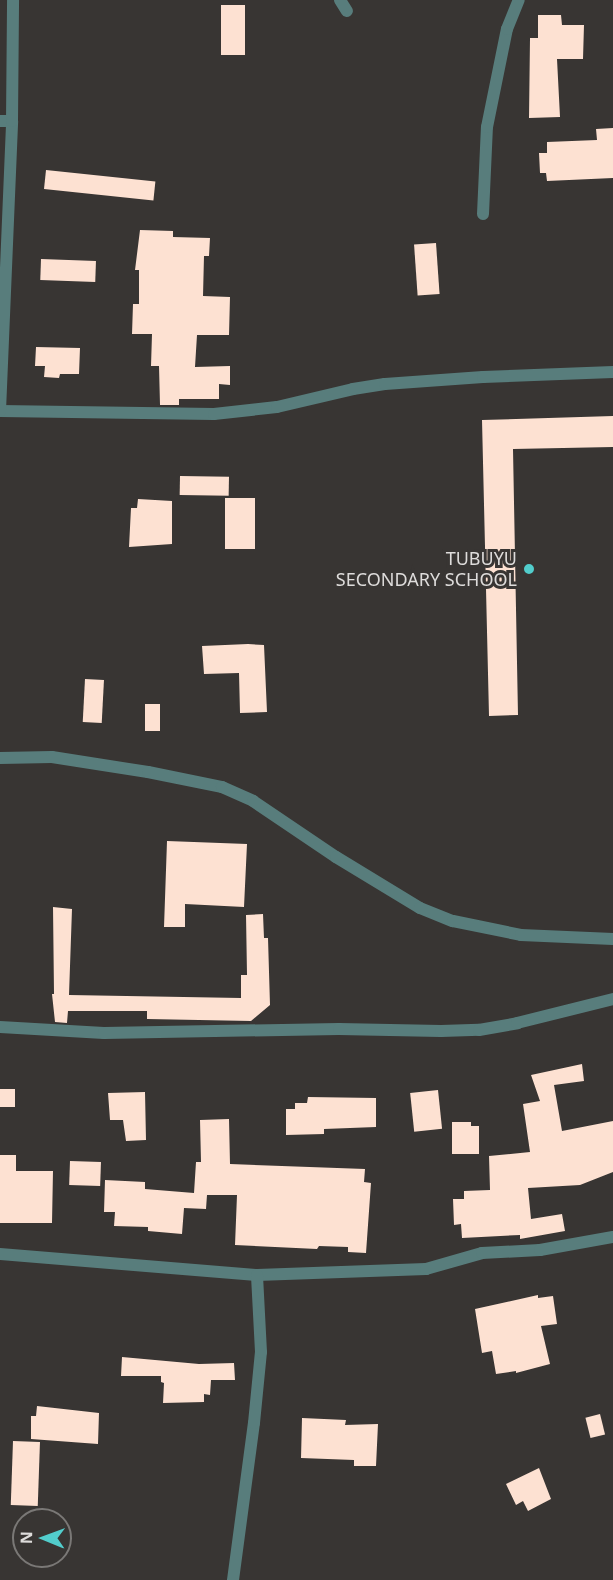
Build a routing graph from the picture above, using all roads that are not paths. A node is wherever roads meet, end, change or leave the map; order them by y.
1 (13, 0) edge
2 (519, 0) edge
3 (6, 121) edge
4 (483, 214) dead end
5 (613, 372) edge
6 (0, 411) edge
7 (0, 758) edge
8 (613, 939) edge
9 (613, 999) edge
10 (0, 1027) edge
11 (613, 1237) edge
12 (0, 1254) edge
13 (257, 1275) junction
14 (233, 1580) edge

1 - 3 street
2 - 4 street
3 - 6 street
5 - 6 street
7 - 8 street
9 - 10 street
11 - 13 street
12 - 13 street
13 - 14 street

